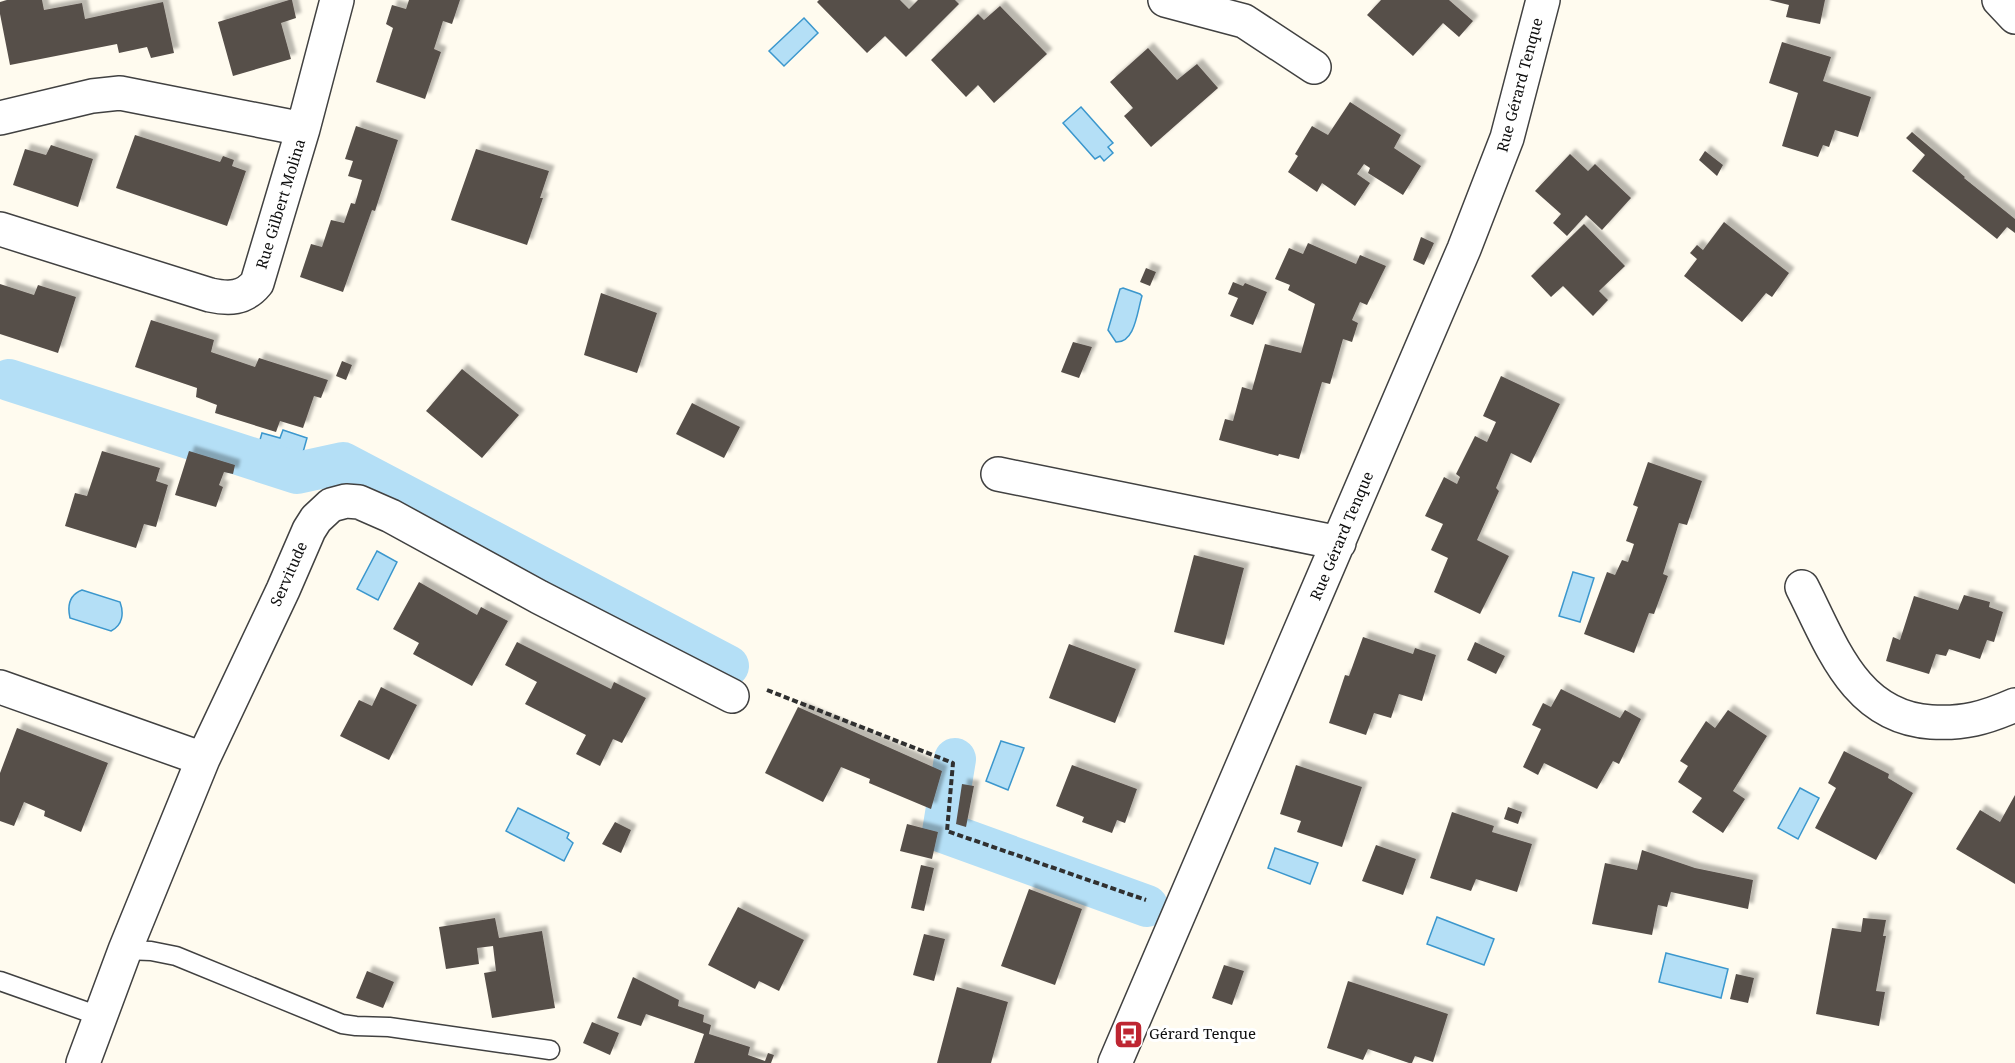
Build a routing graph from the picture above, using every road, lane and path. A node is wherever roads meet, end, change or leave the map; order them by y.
1 (337, 0) edge
2 (1165, 0) edge
3 (1543, 0) edge
4 (1314, 67) dead end
5 (0, 118) edge
6 (303, 129) junction
7 (0, 229) edge
8 (998, 474) dead end
9 (1340, 543) junction
10 (1802, 587) dead end
11 (0, 687) edge
12 (732, 696) joint
13 (2015, 705) edge
14 (202, 759) junction
15 (1140, 898) dead end
16 (125, 950) junction
17 (0, 981) edge
18 (99, 1016) junction
19 (550, 1050) dead end
20 (83, 1063) edge
21 (1115, 1063) edge

1 - 6 street, Rue Gilbert Molina
2 - 4 street
3 - 9 street, Rue Gérard Tenque
5 - 6 street
6 - 7 street, Rue Gilbert Molina
8 - 9 street
9 - 21 street, Rue Gérard Tenque
10 - 13 street
11 - 14 street
12 - 14 street, Servitude
12 - 15 path
14 - 16 street, Servitude
16 - 18 street, Servitude
16 - 19 lane
17 - 18 lane
18 - 20 street, Servitude

